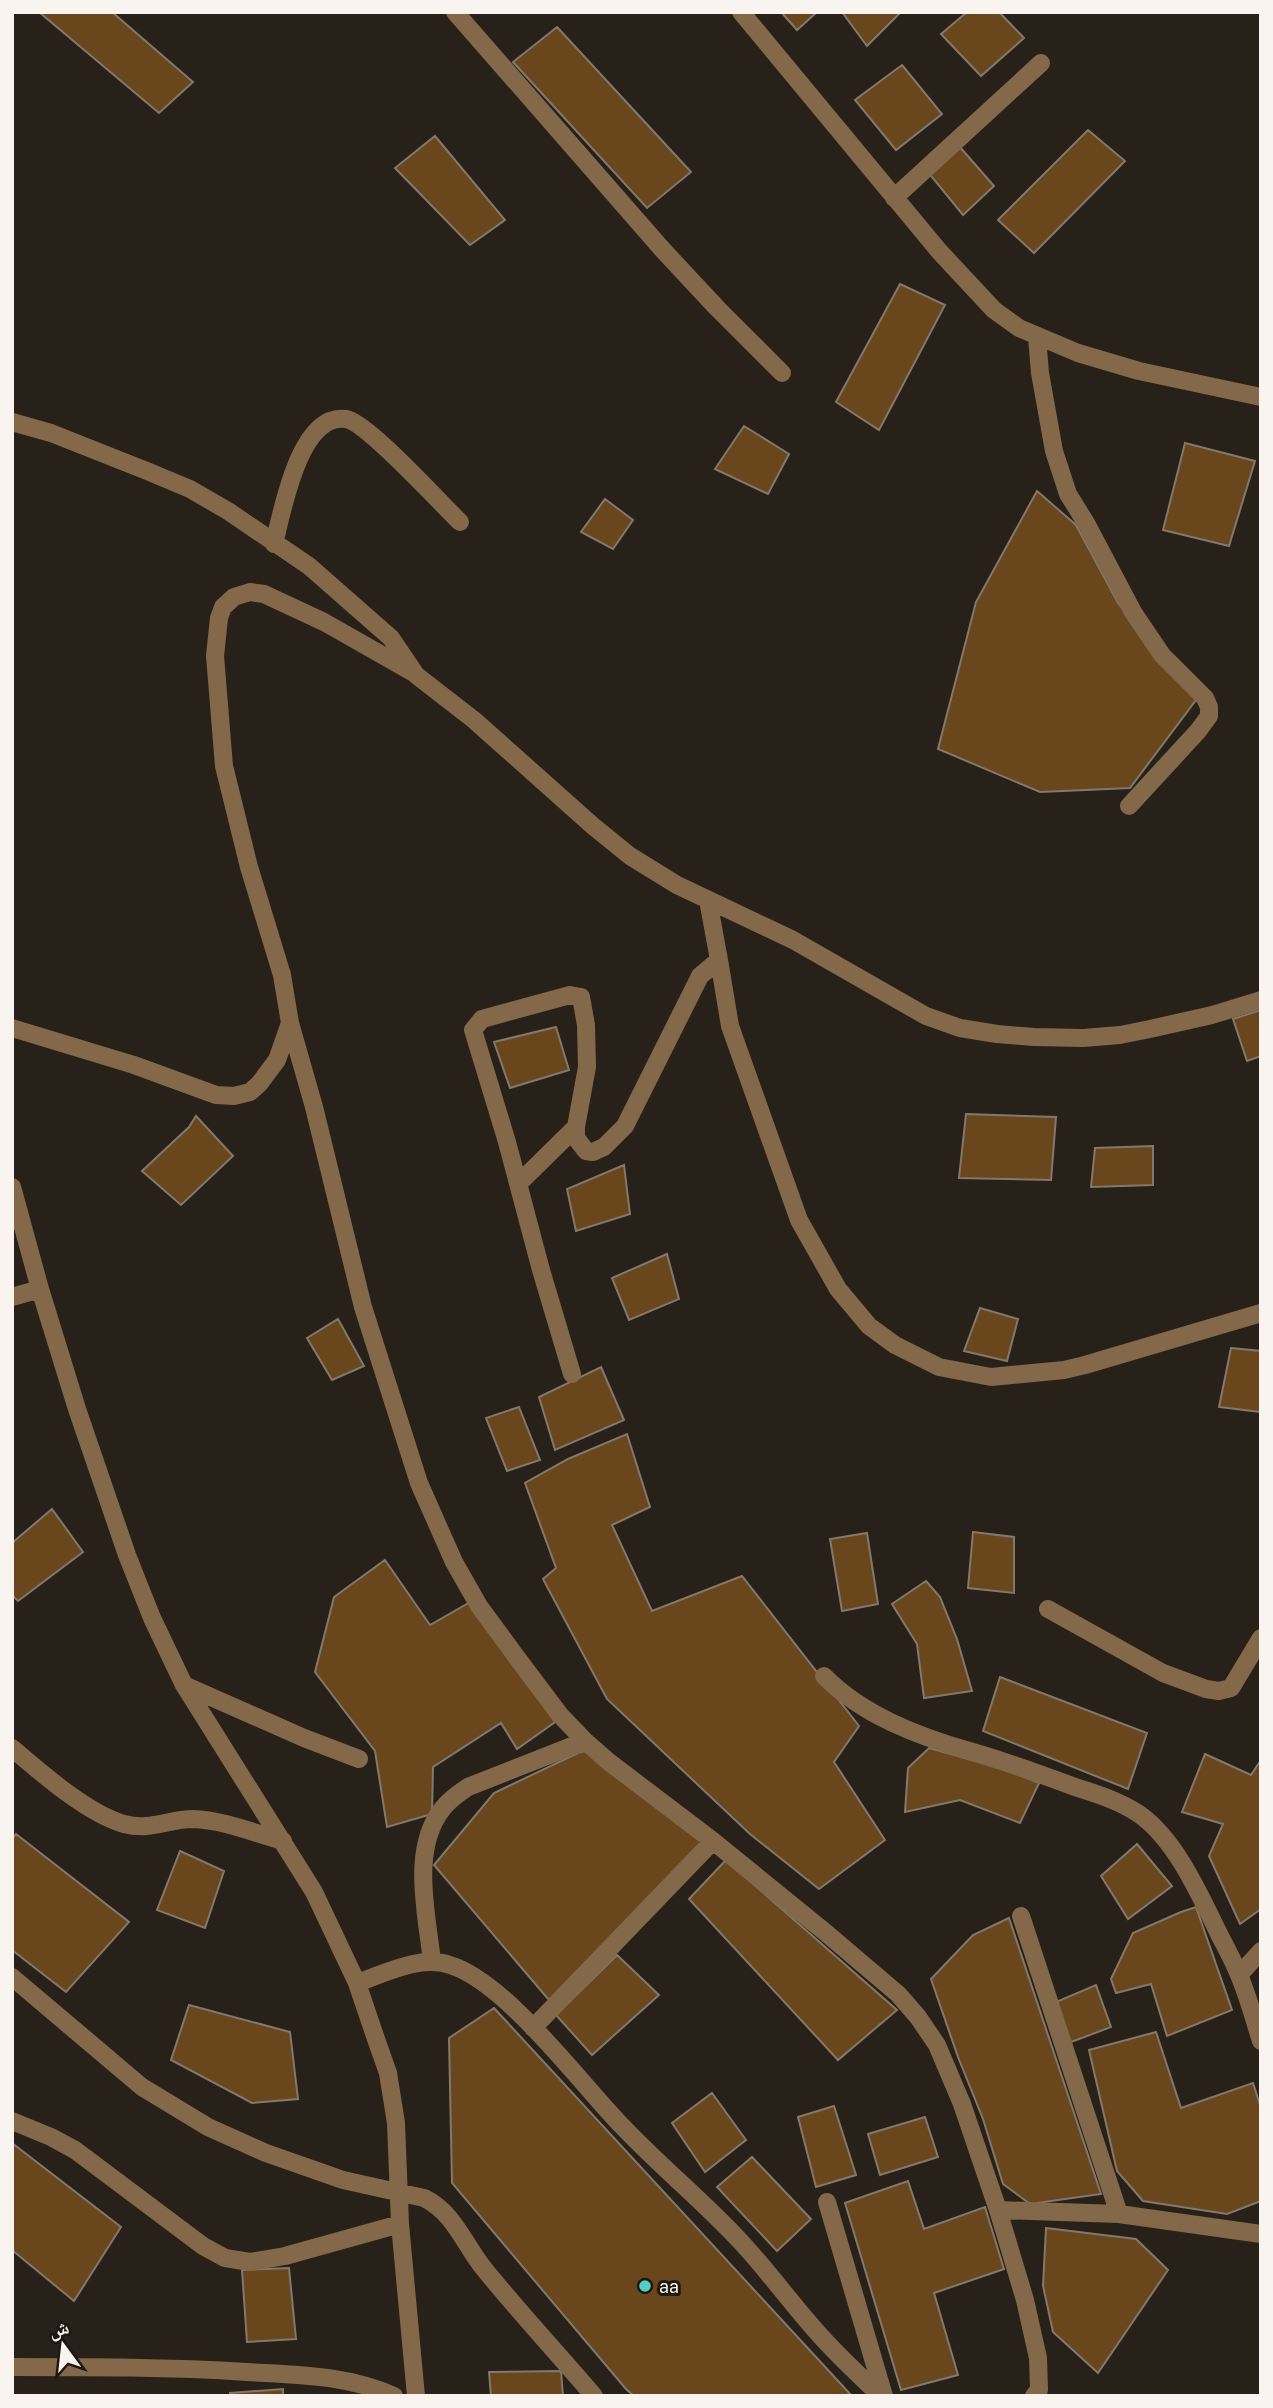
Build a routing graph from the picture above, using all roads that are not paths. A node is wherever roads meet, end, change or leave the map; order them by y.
1 (455, 12) edge
2 (741, 12) edge
3 (1041, 63) dead end
4 (894, 198) junction
5 (1037, 337) junction
6 (782, 373) dead end
7 (1261, 397) edge
8 (12, 422) edge
9 (460, 523) dead end
10 (274, 544) junction
11 (416, 675) junction
12 (1129, 806) dead end
13 (708, 900) junction
14 (719, 960) junction
15 (1261, 1000) edge
16 (290, 1023) junction
17 (12, 1028) edge
18 (576, 1128) junction
19 (518, 1184) junction
20 (12, 1187) edge
21 (40, 1289) junction
22 (12, 1297) edge
23 (1261, 1313) edge
24 (572, 1374) dead end
25 (1048, 1609) dead end
26 (1261, 1638) edge
27 (824, 1675) dead end
28 (184, 1685) junction
29 (585, 1741) junction
30 (12, 1748) edge
31 (359, 1759) dead end
32 (283, 1841) junction
33 (713, 1841) junction
34 (1021, 1916) dead end
35 (1261, 1951) edge
36 (432, 1962) junction
37 (1239, 1975) junction
38 (12, 1977) edge
39 (358, 1983) junction
40 (533, 2028) junction
41 (1261, 2041) edge
42 (12, 2122) edge
43 (399, 2192) junction
44 (827, 2202) dead end
45 (998, 2210) junction
46 (1119, 2214) junction
47 (400, 2224) junction
48 (1261, 2234) edge
49 (12, 2367) edge
50 (1042, 2394) edge
51 (394, 2396) edge
52 (415, 2396) edge
53 (594, 2396) edge
54 (883, 2396) edge

1 - 6 street
2 - 4 street
3 - 4 street
4 - 5 street
5 - 7 street
5 - 12 street
8 - 10 street
9 - 10 street
10 - 11 street
11 - 13 street
11 - 16 street
13 - 14 street
13 - 15 street
14 - 18 street
14 - 23 street
16 - 17 street
16 - 29 street
18 - 19 street
18 - 19 street
19 - 24 street
20 - 21 street
21 - 22 street
21 - 28 street
25 - 26 street
27 - 37 street
28 - 31 street
28 - 32 street
29 - 33 street
29 - 36 street
30 - 32 street
32 - 39 street
33 - 40 street
33 - 45 street
34 - 46 street
35 - 37 street
36 - 39 street
36 - 40 street
37 - 41 street
38 - 43 street
39 - 43 street
40 - 54 street
42 - 47 street
43 - 47 street
43 - 53 street
44 - 54 street
45 - 46 street
45 - 50 street
46 - 48 street
47 - 52 street
49 - 51 street

